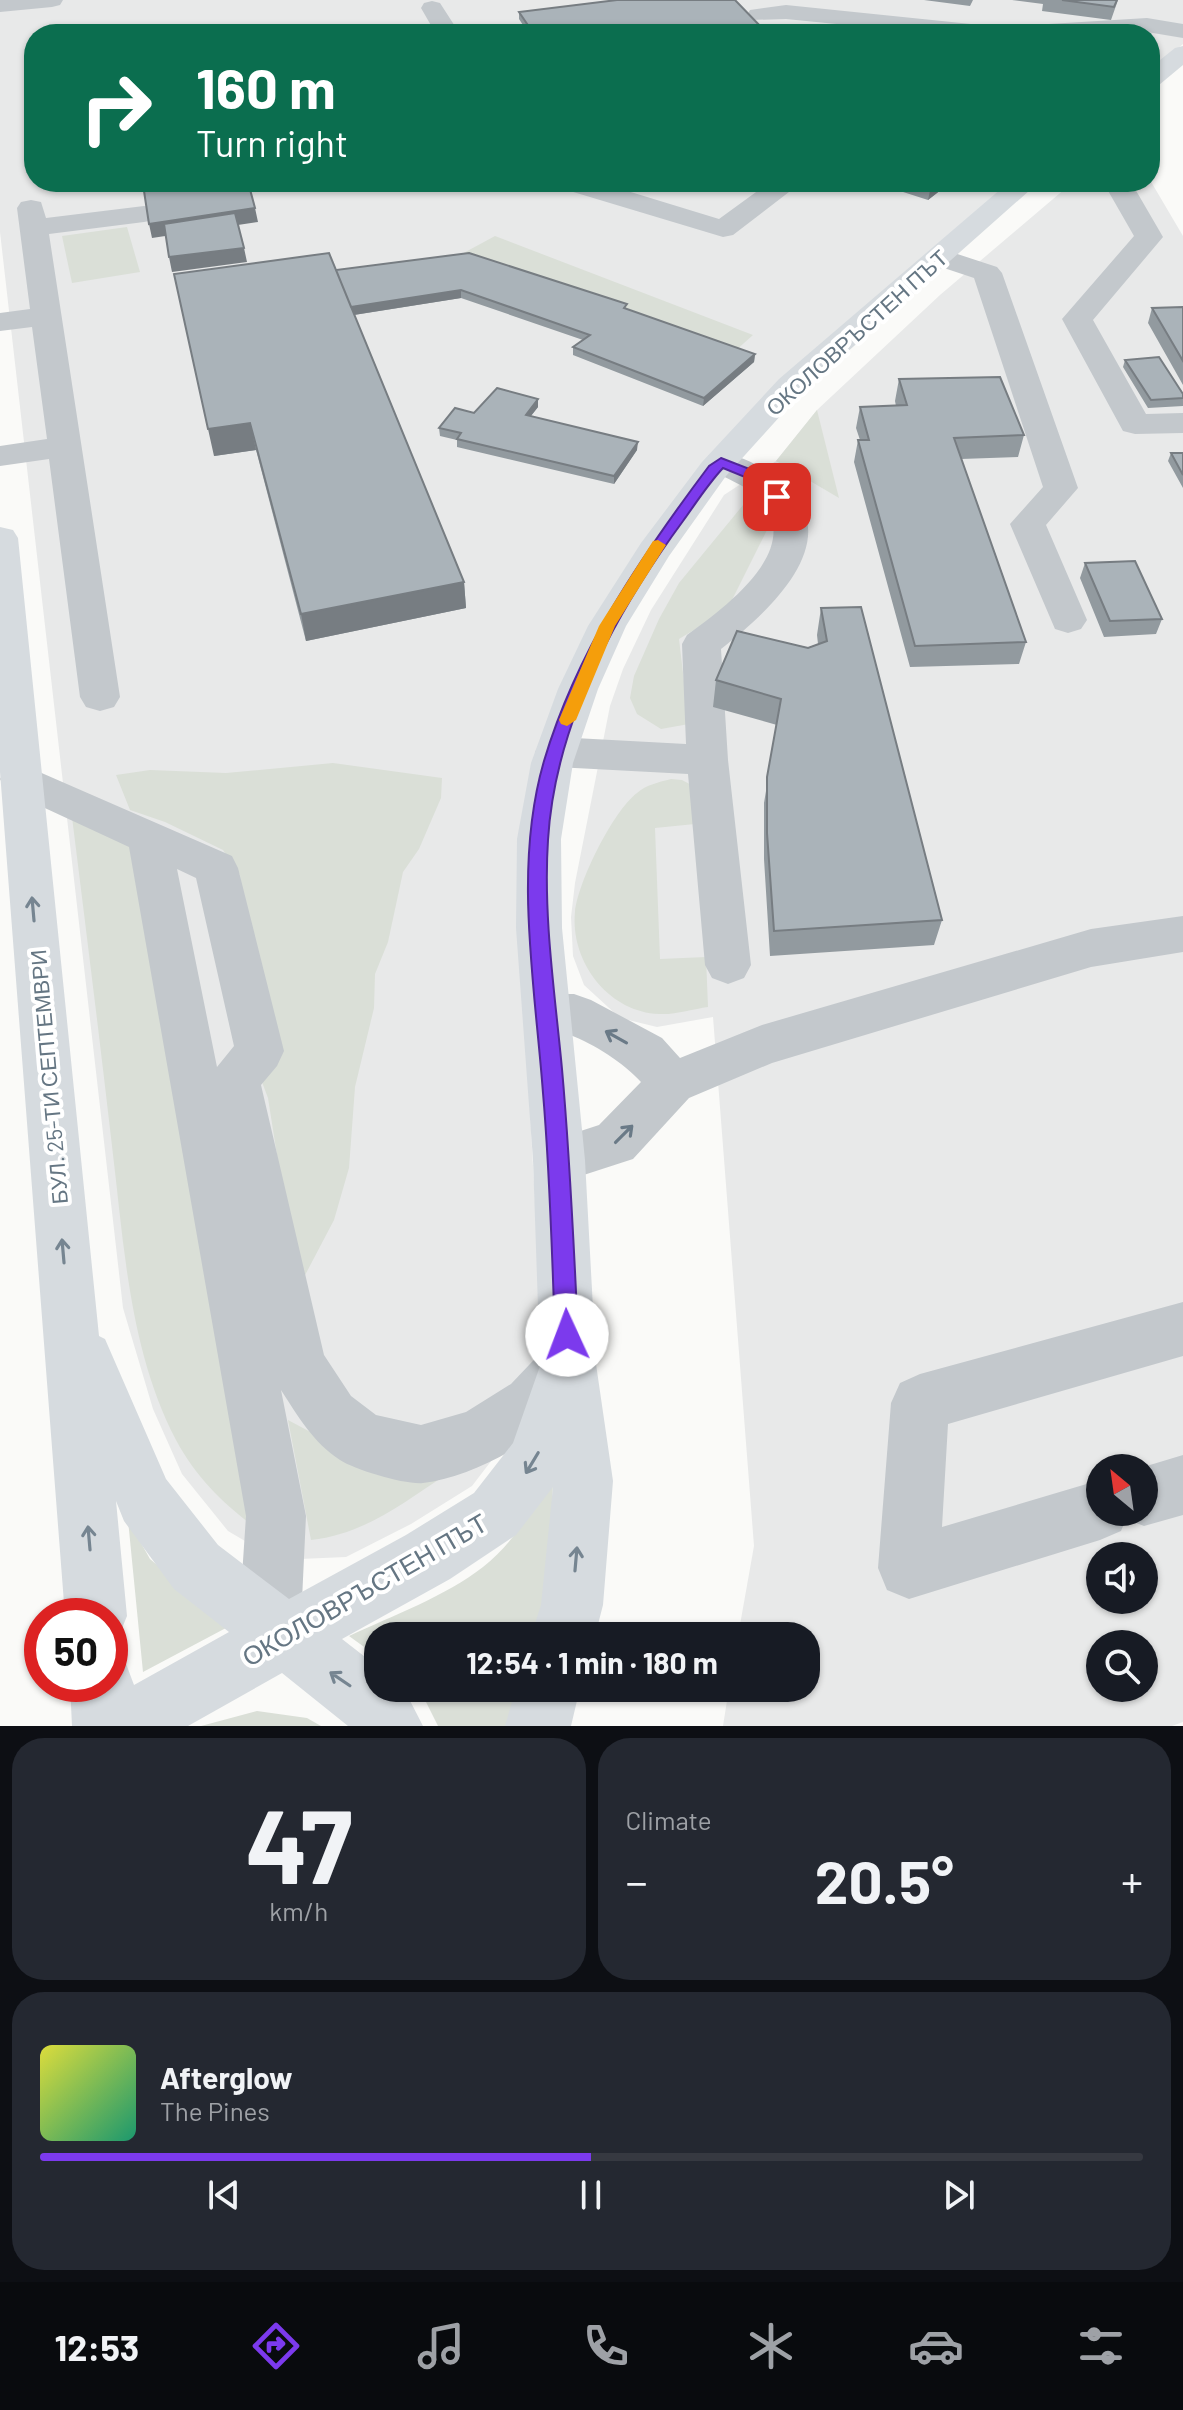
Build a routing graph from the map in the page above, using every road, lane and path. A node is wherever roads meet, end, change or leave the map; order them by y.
1 (52, 0) edge
2 (0, 5) edge
3 (432, 8) dead end
4 (758, 15) dead end
5 (853, 18) junction
6 (442, 24) edge
7 (844, 24) edge
8 (910, 24) edge
9 (1160, 27) edge
10 (1183, 31) edge
11 (1183, 53) edge
12 (1160, 72) edge
13 (611, 192) edge
14 (774, 192) edge
15 (1014, 192) edge
16 (1123, 192) edge
17 (144, 214) edge
18 (939, 257) junction
19 (45, 316) junction
20 (0, 322) edge
21 (1183, 423) edge
22 (63, 447) junction
23 (0, 456) edge
24 (721, 462) junction
25 (0, 538) edge
26 (1068, 620) dead end
27 (100, 697) dead end
28 (556, 752) junction
29 (707, 760) junction
30 (21, 779) junction
31 (149, 836) junction
32 (1177, 944) edge
33 (728, 965) dead end
34 (548, 1014) junction
35 (672, 1083) junction
36 (559, 1160) junction
37 (69, 1323) junction
38 (1183, 1329) edge
39 (568, 1364) junction
40 (1183, 1485) edge
41 (1158, 1492) edge
42 (1086, 1514) edge
43 (94, 1598) edge
44 (567, 1622) edge
45 (277, 1628) junction
46 (103, 1702) edge
47 (544, 1702) edge
48 (105, 1726) edge
49 (130, 1726) edge
50 (390, 1726) edge
51 (538, 1726) edge

1 - 2 street
3 - 6 street
4 - 5 street
5 - 7 street
5 - 8 street
9 - 10 street
11 - 12 main road
13 - 14 street
15 - 18 main road, ОКОЛОВРЪСТЕН ПЪТ
16 - 21 street
17 - 19 street
18 - 24 main road, ОКОЛОВРЪСТЕН ПЪТ
18 - 26 street
19 - 20 street
19 - 22 street
22 - 23 street
22 - 27 street
24 - 28 main road, ОКОЛОВРЪСТЕН ПЪТ
24 - 29 street
25 - 30 main road, БУЛ. 25-ТИ СЕПТЕМВРИ
28 - 29 street
28 - 34 main road, ОКОЛОВРЪСТЕН ПЪТ
29 - 33 street
30 - 31 street
37 -> 30 main road, БУЛ. 25-ТИ СЕПТЕМВРИ
31 - 39 street
31 - 45 street
32 - 35 street
35 -> 34 street
34 - 36 main road, ОКОЛОВРЪСТЕН ПЪТ
36 -> 35 street
36 - 39 main road, ОКОЛОВРЪСТЕН ПЪТ
43 -> 37 main road, БУЛ. 25-ТИ СЕПТЕМВРИ
37 - 45 main road
38 - 42 street
44 -> 39 main road, ОКОЛОВРЪСТЕН ПЪТ
39 -> 45 main road, ОКОЛОВРЪСТЕН ПЪТ
40 - 41 street
45 - 49 main road, ОКОЛОВРЪСТЕН ПЪТ
50 -> 45 main road
46 - 48 main road
47 - 51 main road

